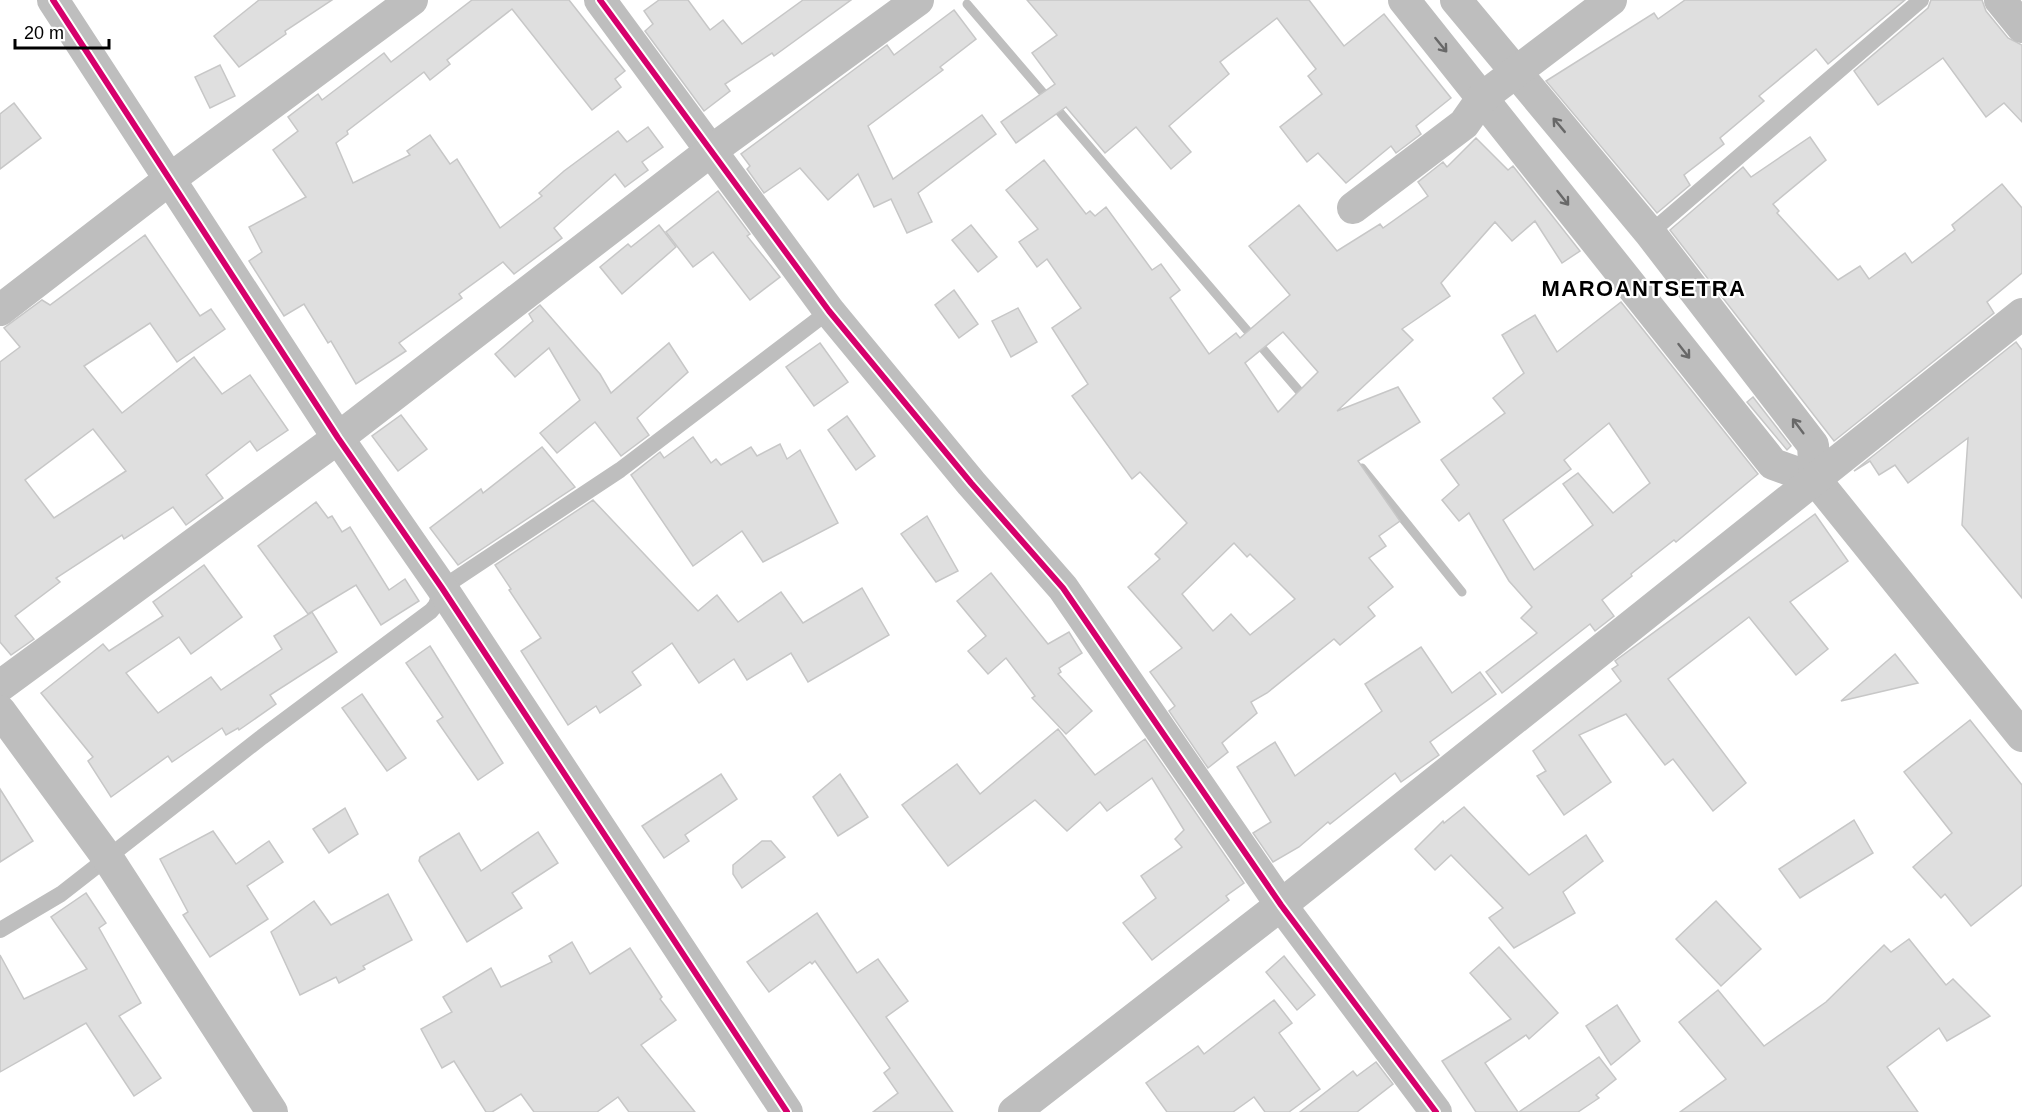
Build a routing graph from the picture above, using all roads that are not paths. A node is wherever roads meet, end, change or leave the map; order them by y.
1 (53, 0) edge
2 (412, 0) edge
3 (600, 0) edge
4 (918, 0) edge
5 (1404, 0) edge
6 (1456, 0) edge
7 (1611, 0) edge
8 (1921, 0) edge
9 (2000, 0) edge
10 (2022, 27) edge
11 (1515, 74) junction
12 (1483, 97) junction
13 (712, 150) junction
14 (170, 179) junction
15 (1353, 208) dead end
16 (1650, 233) junction
17 (0, 310) edge
18 (830, 311) junction
19 (2022, 314) edge
20 (338, 438) junction
21 (1815, 479) junction
22 (442, 588) junction
23 (0, 686) edge
24 (0, 711) edge
25 (2022, 736) edge
26 (107, 857) junction
27 (1281, 905) junction
28 (0, 930) edge
29 (272, 1112) edge
30 (787, 1112) edge
31 (1014, 1112) edge
32 (1436, 1112) edge

1 - 14 street
2 - 14 street
3 - 13 street
4 - 13 street
5 -> 12 street
6 - 11 street
7 - 11 street
8 - 16 lane
9 - 10 street
11 - 12 street
16 -> 11 street
12 - 15 street
12 -> 21 street
13 - 18 street
13 - 20 street
14 - 17 street
14 - 20 street
21 -> 16 street
18 - 22 lane
18 - 27 street
19 - 21 street
20 - 22 street
20 - 23 street
21 - 25 street
21 - 27 street
22 - 26 lane
22 - 30 street
24 - 26 street
26 - 28 lane
26 - 29 street
27 - 31 street
27 - 32 street

